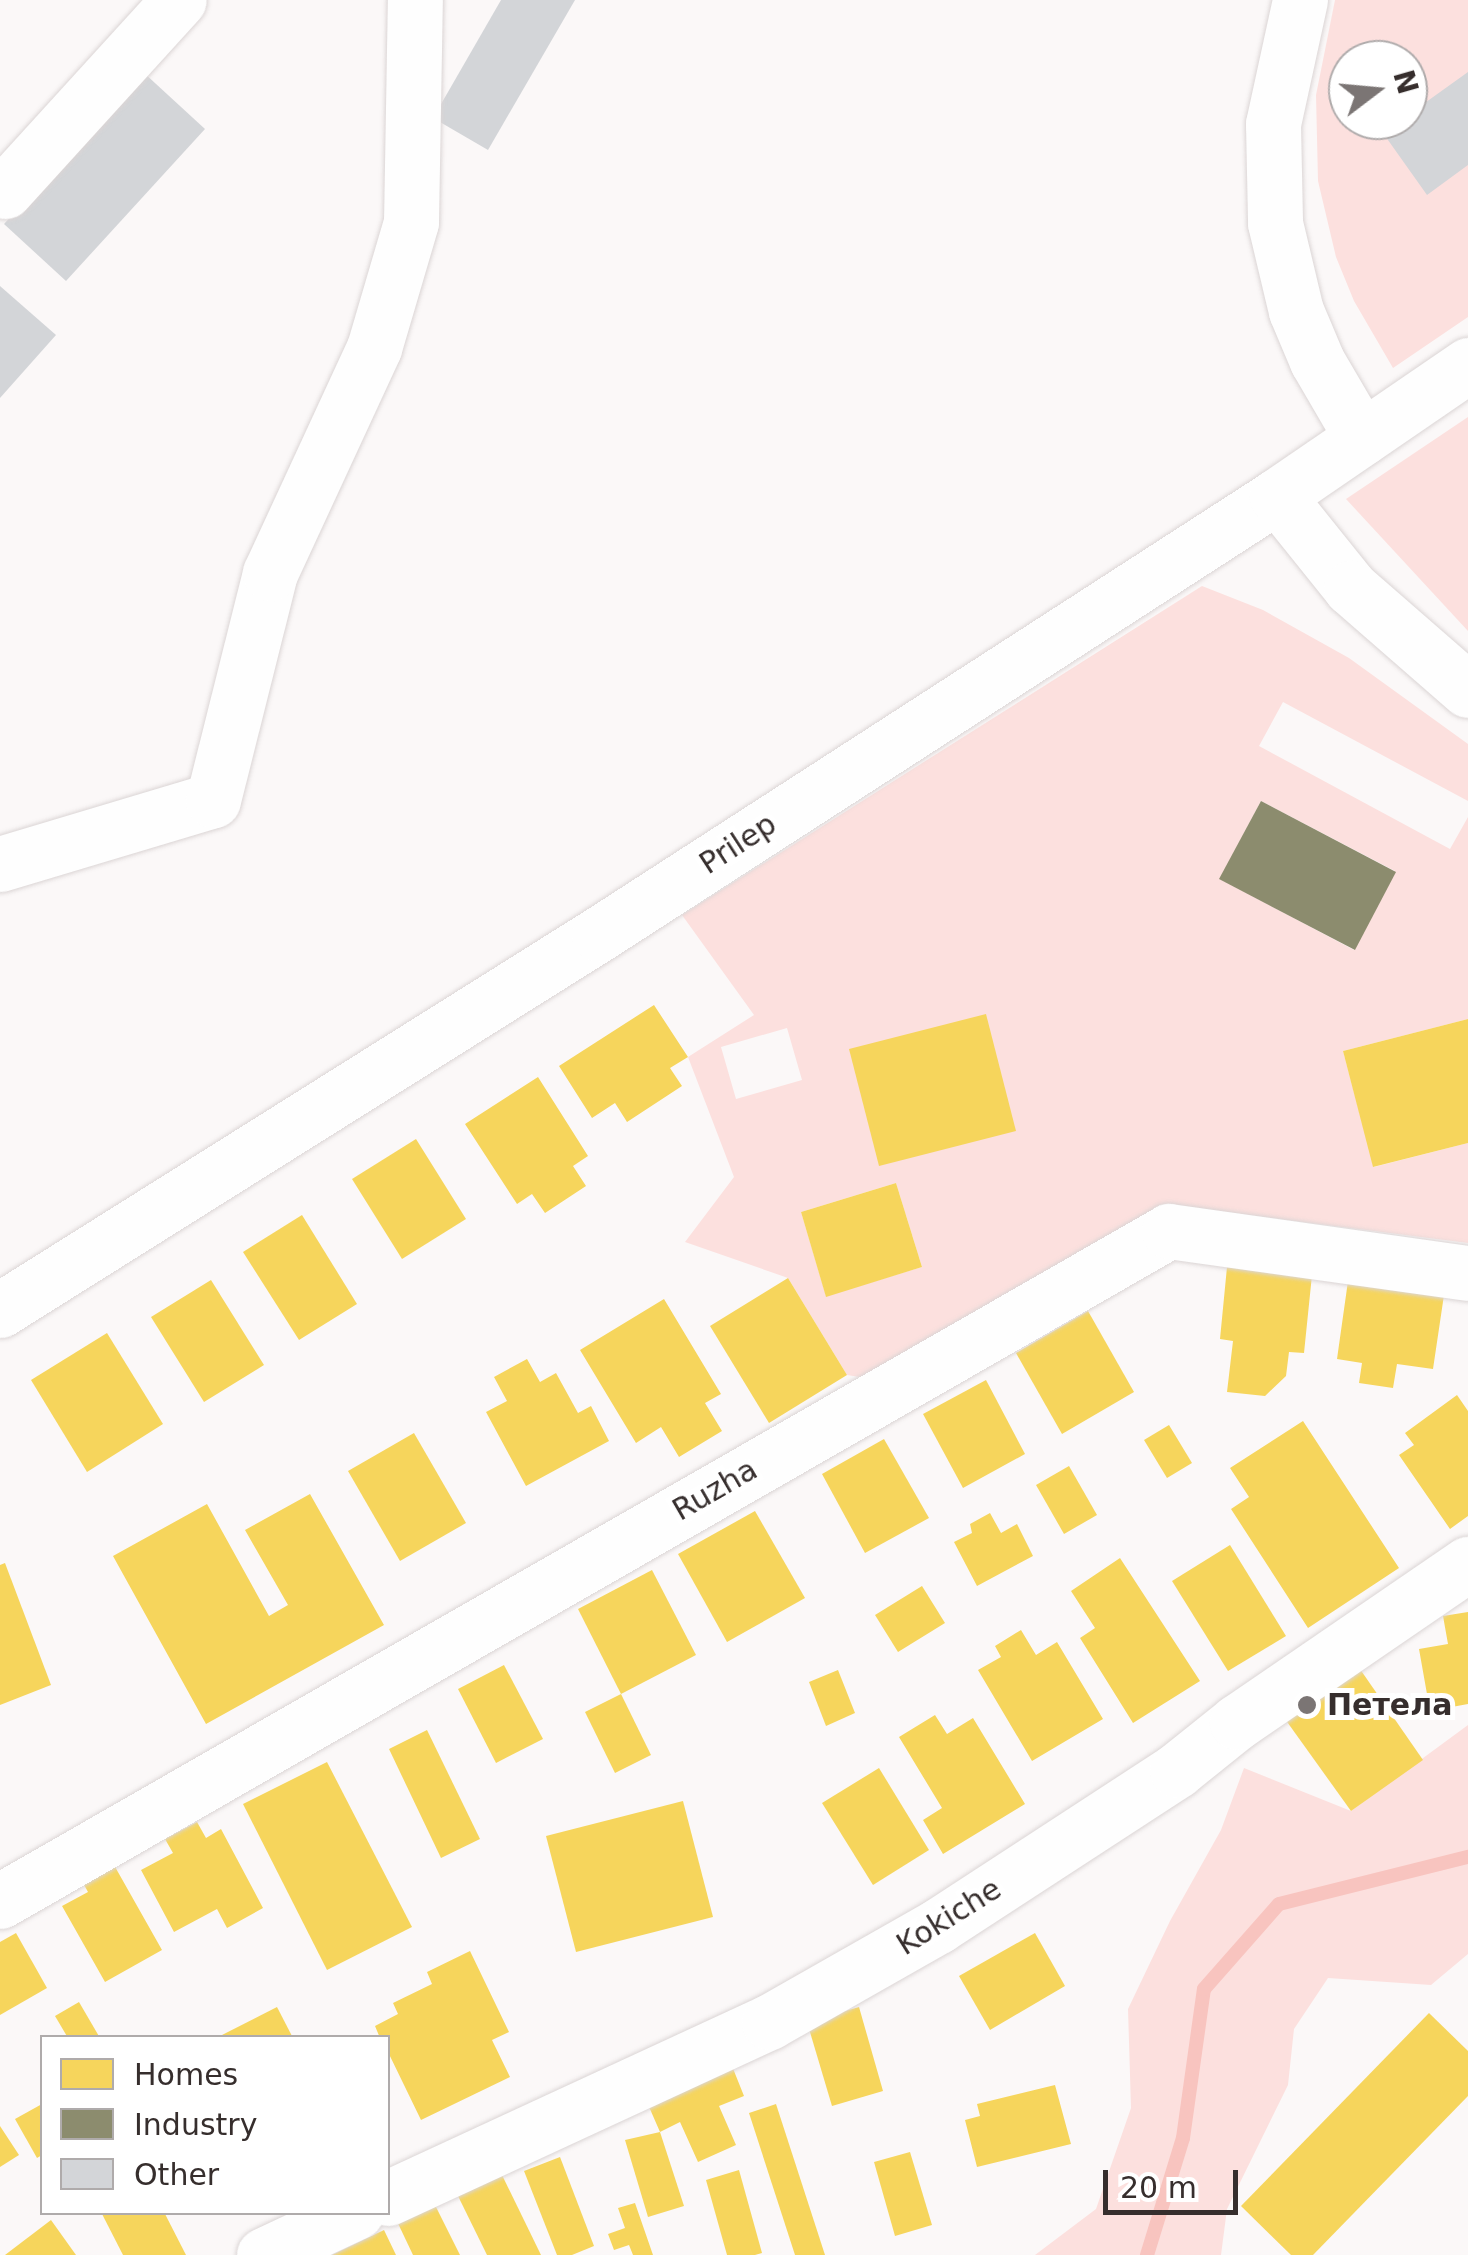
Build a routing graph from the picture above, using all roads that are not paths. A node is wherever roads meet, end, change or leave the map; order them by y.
1 (180, 0) edge
2 (415, 0) edge
3 (1300, 0) edge
4 (5, 191) dead end
5 (1468, 365) edge
6 (1362, 438) junction
7 (1277, 496) junction
8 (1468, 690) edge
9 (0, 864) edge
10 (1468, 1273) edge
11 (0, 1310) edge
12 (1468, 1564) edge
13 (0, 1901) edge
14 (390, 2197) edge
15 (350, 2215) edge
16 (264, 2255) edge

1 - 4 street
2 - 9 street
3 - 6 street
5 - 6 street, Prilep
6 - 7 street, Prilep
7 - 8 street
7 - 11 street, Prilep
10 - 13 street, Ruzha
12 - 14 street, Kokiche
15 - 16 street

